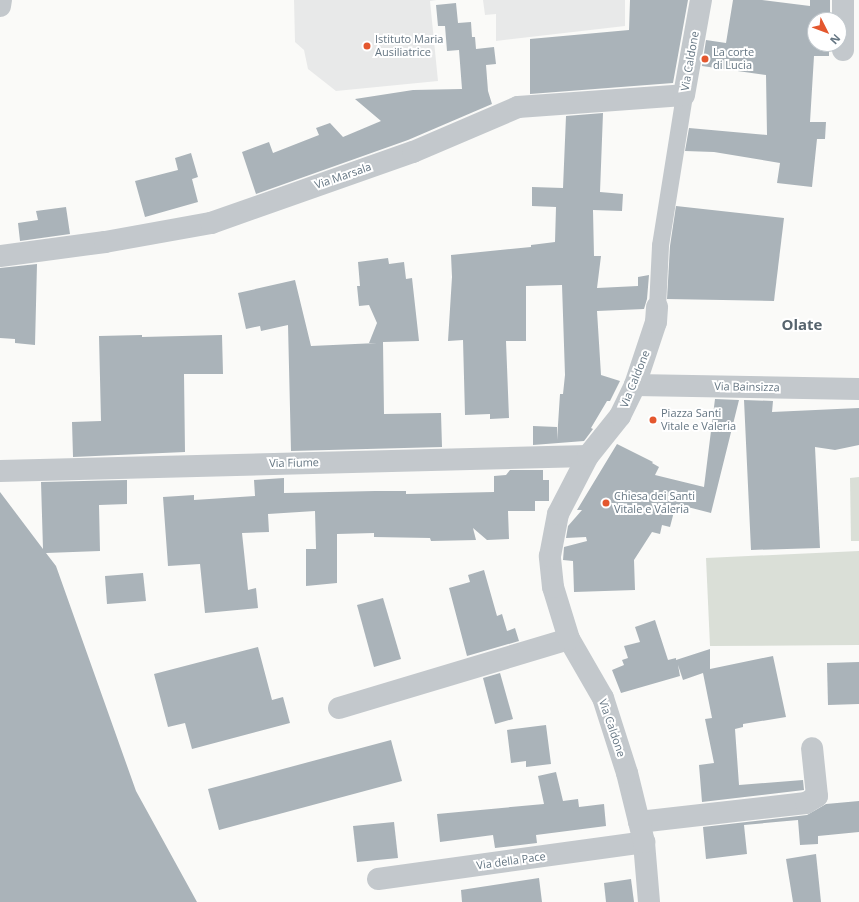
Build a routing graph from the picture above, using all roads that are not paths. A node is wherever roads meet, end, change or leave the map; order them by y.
1 (2, 0) edge
2 (701, 0) edge
3 (843, 0) edge
4 (0, 6) edge
5 (843, 12) edge
6 (684, 95) junction
7 (0, 256) edge
8 (657, 307) joint
9 (635, 385) junction
10 (859, 389) edge
11 (588, 456) junction
12 (0, 471) edge
13 (569, 639) junction
14 (339, 708) dead end
15 (812, 748) dead end
16 (642, 832) junction
17 (378, 879) dead end
18 (649, 902) edge

1 - 4 street
2 - 6 street, Via Caldone
3 - 5 street
6 - 7 street, Via Marsala
6 - 8 street, Via Caldone
8 - 9 street, Via Caldone
9 - 10 street, Via Bainsizza
9 - 11 street, Via Caldone
11 - 12 street, Via Fiume
11 - 13 street, Via Caldone
13 - 14 street
13 - 16 street, Via Caldone
15 - 16 street
16 - 17 street, Via della Pace
16 - 18 street, Via Caldone

